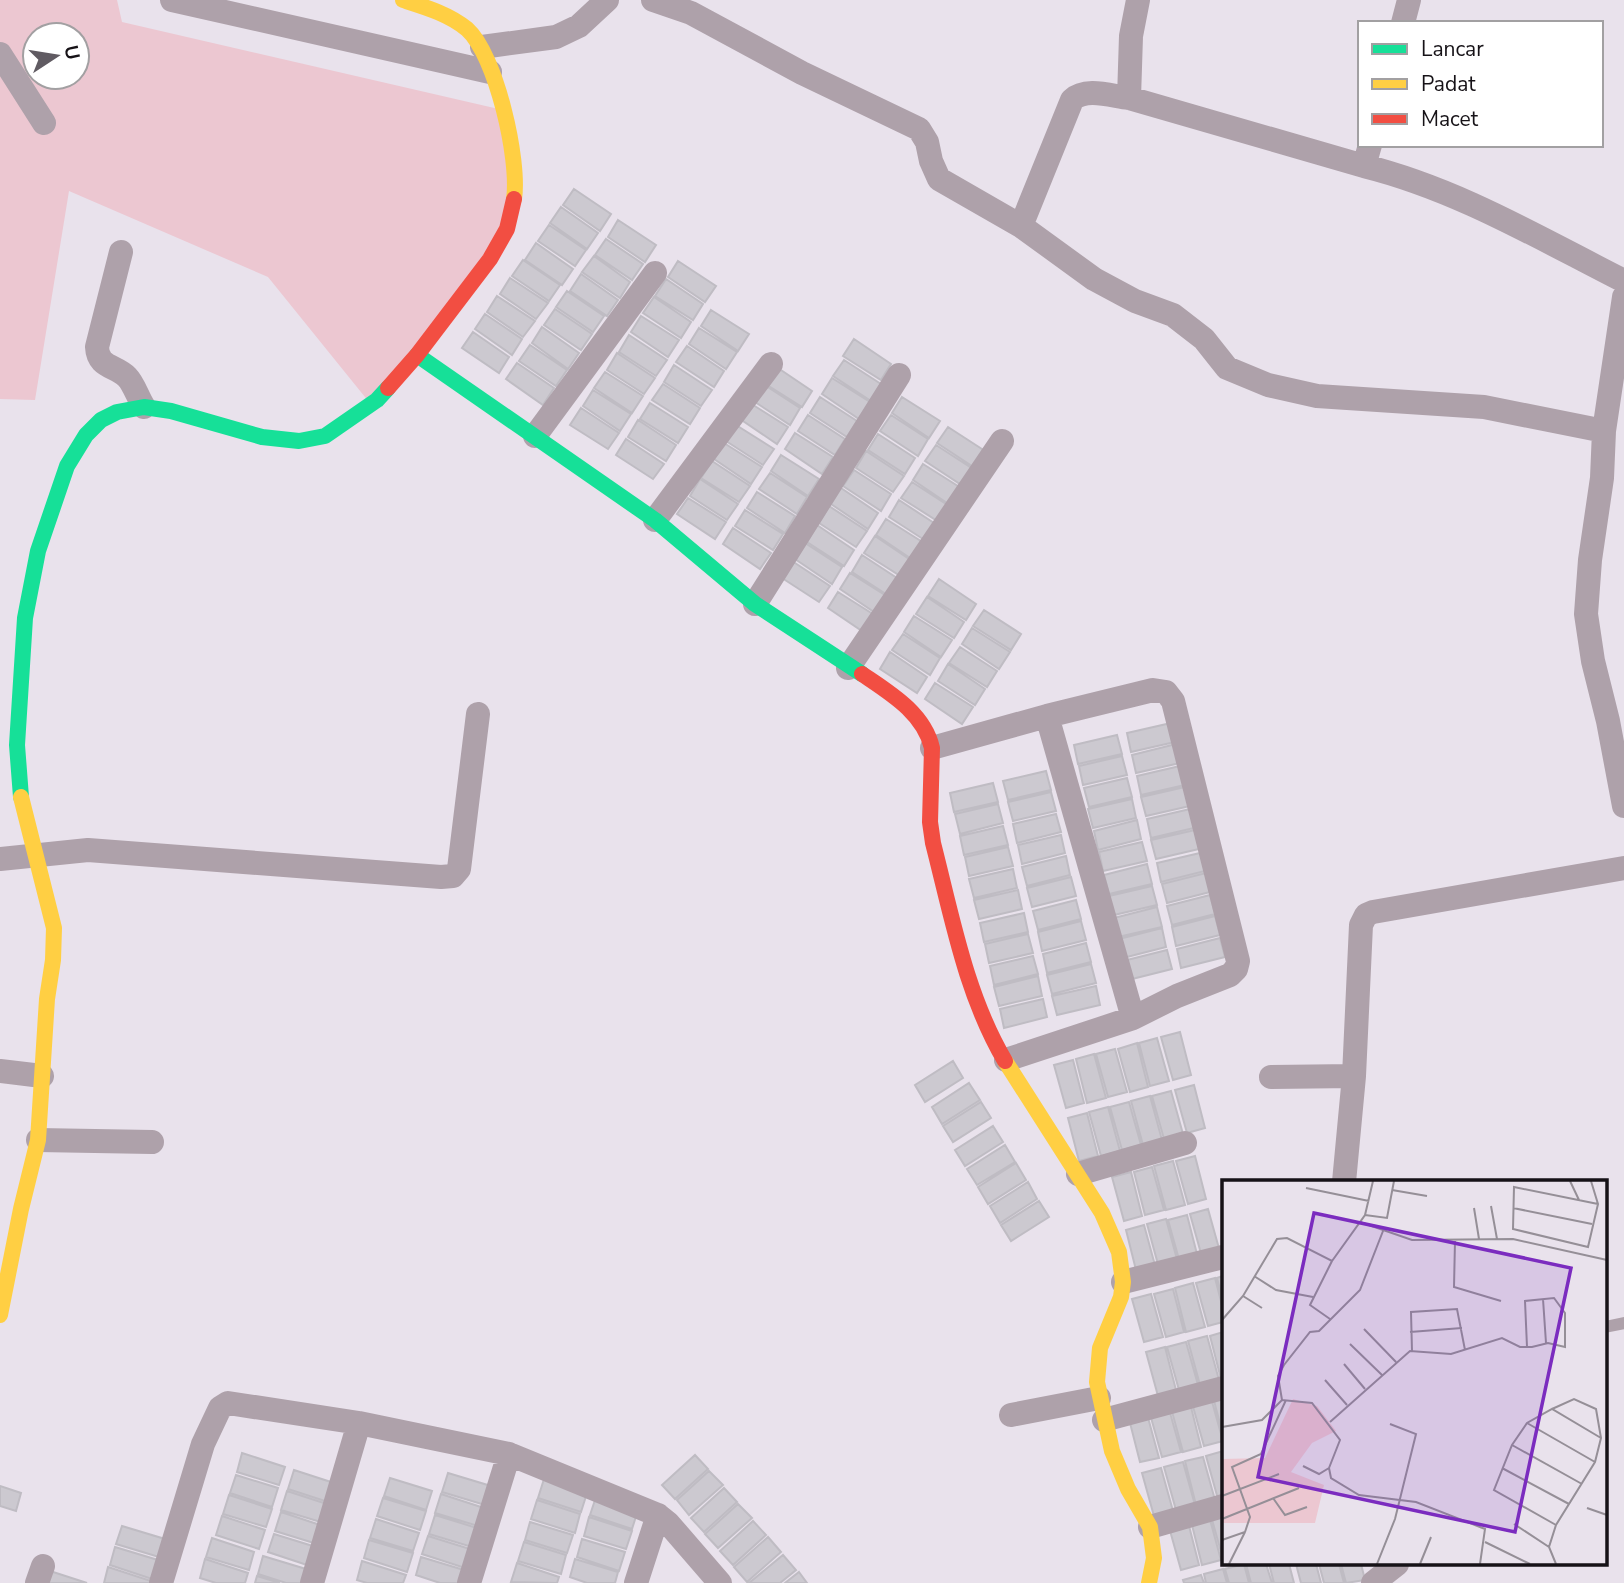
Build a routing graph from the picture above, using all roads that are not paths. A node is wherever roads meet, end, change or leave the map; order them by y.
1 (172, 0) edge
2 (403, 0) edge
3 (607, 0) edge
4 (653, 0) edge
5 (1138, 0) edge
6 (1409, 0) edge
7 (1404, 21) edge
8 (482, 47) junction
9 (0, 54) edge
10 (490, 72) junction
11 (1129, 98) junction
12 (44, 123) dead end
13 (1367, 156) edge
14 (1021, 226) junction
15 (121, 252) dead end
16 (655, 273) dead end
17 (1624, 281) edge
18 (1624, 297) edge
19 (417, 355) junction
20 (771, 364) dead end
21 (899, 375) dead end
22 (144, 407) junction
23 (1604, 431) junction
24 (534, 436) junction
25 (1002, 441) dead end
26 (655, 520) junction
27 (754, 604) junction
28 (848, 668) junction
29 (478, 714) dead end
30 (1047, 716) junction
31 (932, 748) junction
32 (1624, 806) edge
33 (33, 856) junction
34 (0, 859) edge
35 (1624, 868) edge
36 (1133, 1018) junction
37 (1006, 1060) junction
38 (0, 1071) edge
39 (42, 1076) junction
40 (1353, 1076) junction
41 (1271, 1077) dead end
42 (38, 1140) junction
43 (152, 1142) dead end
44 (1185, 1143) dead end
45 (1077, 1174) junction
46 (1344, 1180) edge
47 (1222, 1257) edge
48 (1123, 1282) junction
49 (0, 1315) edge
50 (1624, 1323) edge
51 (1606, 1327) edge
52 (1222, 1388) edge
53 (1101, 1409) junction
54 (1012, 1415) dead end
55 (359, 1423) junction
56 (509, 1454) junction
57 (1222, 1506) edge
58 (658, 1515) junction
59 (1150, 1527) junction
60 (1394, 1566) edge
61 (161, 1583) edge
62 (312, 1583) edge
63 (469, 1583) edge
64 (636, 1583) edge
65 (720, 1583) edge
66 (1149, 1583) edge
67 (1373, 1583) edge

1 - 10 street
2 - 8 street
3 - 8 street
4 - 14 street
5 - 11 street
6 - 7 street
8 - 10 street
9 - 12 street
10 - 19 street
11 - 13 street
11 - 14 street
13 - 17 street
14 - 23 street
15 - 22 street
16 - 24 street
18 - 23 street
19 - 22 street
19 - 24 street
20 - 26 street
21 - 27 street
22 - 33 street
23 - 32 street
24 - 26 street
25 - 28 street
26 - 27 street
27 - 28 street
28 - 31 street
29 - 33 street
30 - 31 street
30 - 36 street
30 - 36 street
31 - 37 street
33 - 34 street
33 - 39 street
35 - 40 street
36 - 37 street
37 - 45 street
38 - 39 street
39 - 42 street
40 - 41 street
40 - 46 street
42 - 43 street
42 - 49 street
44 - 45 street
45 - 48 street
47 - 48 street
48 - 53 street
50 - 51 lane
52 - 53 street
53 - 54 street
53 - 59 street
55 - 56 street
55 - 61 street
55 - 62 street
56 - 58 street
56 - 63 street
57 - 59 street
58 - 64 street
58 - 65 street
59 - 66 street
60 - 67 street

